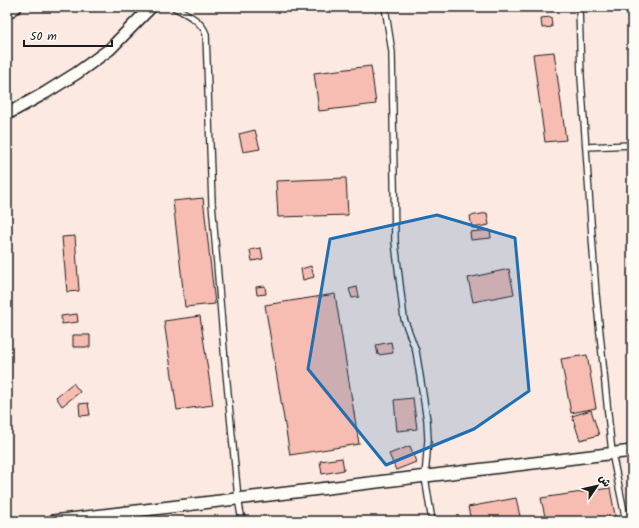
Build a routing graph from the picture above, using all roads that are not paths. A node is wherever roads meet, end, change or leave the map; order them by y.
1 (16, 7) edge
2 (151, 7) edge
3 (174, 7) edge
4 (385, 7) edge
5 (579, 7) edge
6 (7, 13) edge
7 (7, 114) edge
8 (632, 145) edge
9 (586, 147) junction
10 (632, 451) edge
11 (612, 454) junction
12 (425, 477) junction
13 (238, 498) junction
14 (53, 521) edge
15 (242, 521) edge
16 (432, 521) edge
17 (626, 521) edge

1 - 6 street
2 - 7 street
3 - 13 lane
4 - 12 lane
5 - 9 lane
8 - 9 lane
9 - 11 lane
10 - 11 street
11 - 12 street
11 - 17 lane
12 - 13 street
12 - 16 lane
13 - 14 street
13 - 15 lane

